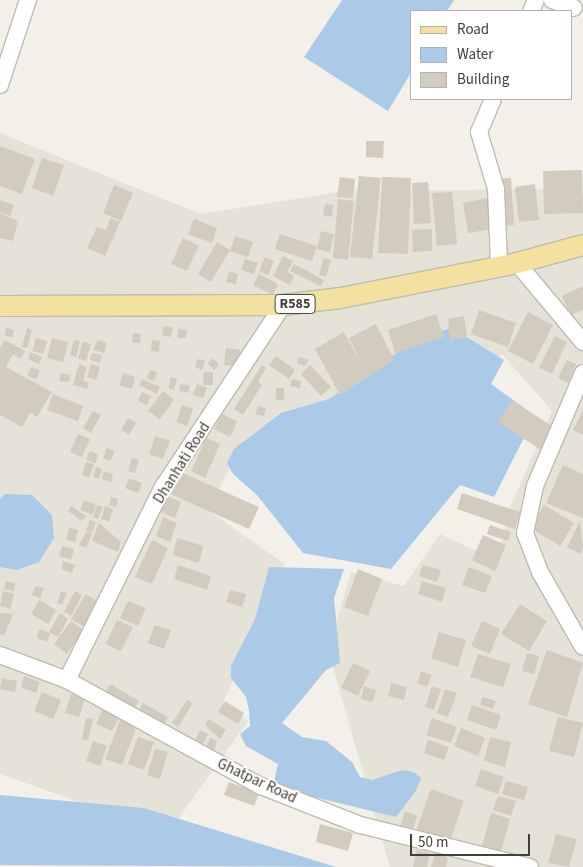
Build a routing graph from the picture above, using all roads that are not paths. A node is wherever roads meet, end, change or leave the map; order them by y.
1 (28, 0) edge
2 (552, 0) edge
3 (574, 8) dead end
4 (0, 85) edge
5 (492, 100) edge
6 (583, 245) edge
7 (508, 264) junction
8 (283, 305) junction
9 (0, 306) edge
10 (583, 342) edge
11 (583, 373) edge
12 (583, 647) edge
13 (0, 655) edge
14 (67, 680) junction
15 (530, 867) edge

1 - 4 street
2 - 3 street
5 - 7 street
6 - 7 main road, R585
7 - 8 main road, R585
7 - 10 street
8 - 9 main road, R585
8 - 14 street, Dhanhati Road
11 - 12 street
13 - 14 street, Ghatpar Road
14 - 15 street, Ghatpar Road

